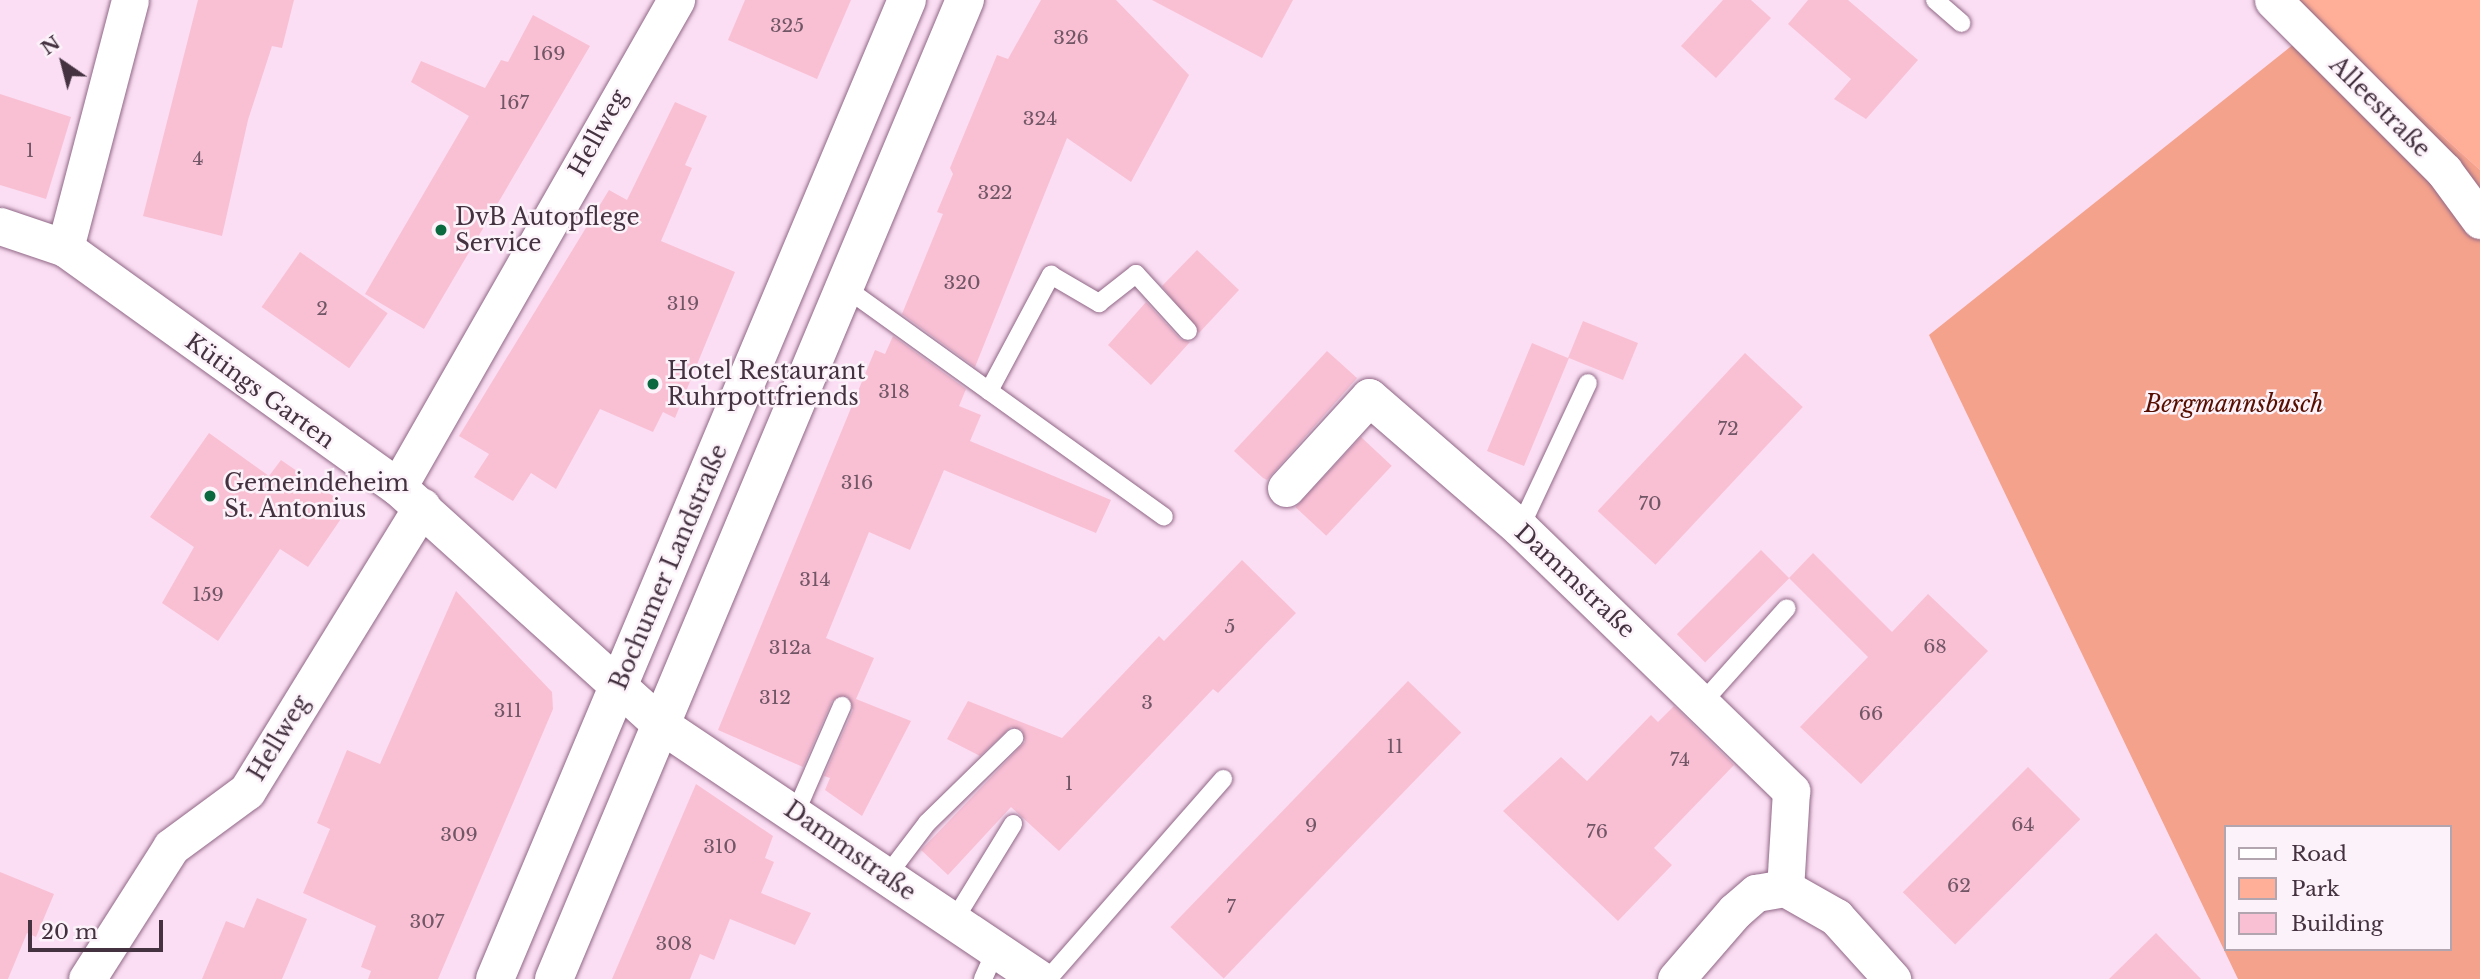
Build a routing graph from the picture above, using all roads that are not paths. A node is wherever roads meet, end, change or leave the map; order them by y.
1 (130, 0) edge
2 (676, 0) edge
3 (907, 0) edge
4 (965, 0) edge
5 (1936, 0) edge
6 (2273, 0) edge
7 (1961, 23) dead end
8 (2480, 220) edge
9 (0, 226) edge
10 (65, 248) junction
11 (843, 286) junction
12 (1188, 331) dead end
13 (1588, 383) dead end
14 (989, 391) junction
15 (1286, 488) dead end
16 (410, 497) junction
17 (1164, 517) dead end
18 (1520, 528) junction
19 (1787, 608) dead end
20 (620, 682) junction
21 (1702, 702) junction
22 (842, 706) dead end
23 (660, 724) junction
24 (1014, 738) dead end
25 (1223, 779) dead end
26 (795, 814) junction
27 (1013, 824) dead end
28 (886, 877) junction
29 (1785, 888) junction
30 (953, 922) junction
31 (990, 964) edge
32 (87, 979) edge
33 (495, 979) edge
34 (554, 979) edge
35 (1039, 979) edge
36 (1048, 979) edge
37 (1676, 979) edge
38 (1892, 979) edge

1 - 10 street
2 - 16 street, Hellweg
3 - 20 main road, Bochumer Landstraße
4 - 11 main road
5 - 7 lane
6 - 8 street, Alleestraße
9 - 10 street, Kütings Garten
10 - 16 street, Kütings Garten
11 - 14 lane
11 - 23 main road
12 - 14 lane
13 - 18 lane
14 - 17 lane
15 - 18 street, Dammstraße
16 - 20 street, Kütings Garten
16 - 32 street, Hellweg
18 - 21 street, Dammstraße
19 - 21 lane
20 - 23 street, Kütings Garten
20 - 33 main road, Bochumer Landstraße
21 - 29 street, Dammstraße
22 - 26 lane
23 - 26 street, Dammstraße
23 - 34 main road
24 - 28 lane
25 - 36 lane
26 - 28 street, Dammstraße
27 - 30 lane
28 - 30 street, Dammstraße
29 - 37 street
29 - 38 street
30 - 31 street, Dammstraße
31 - 35 street, Dammstraße

